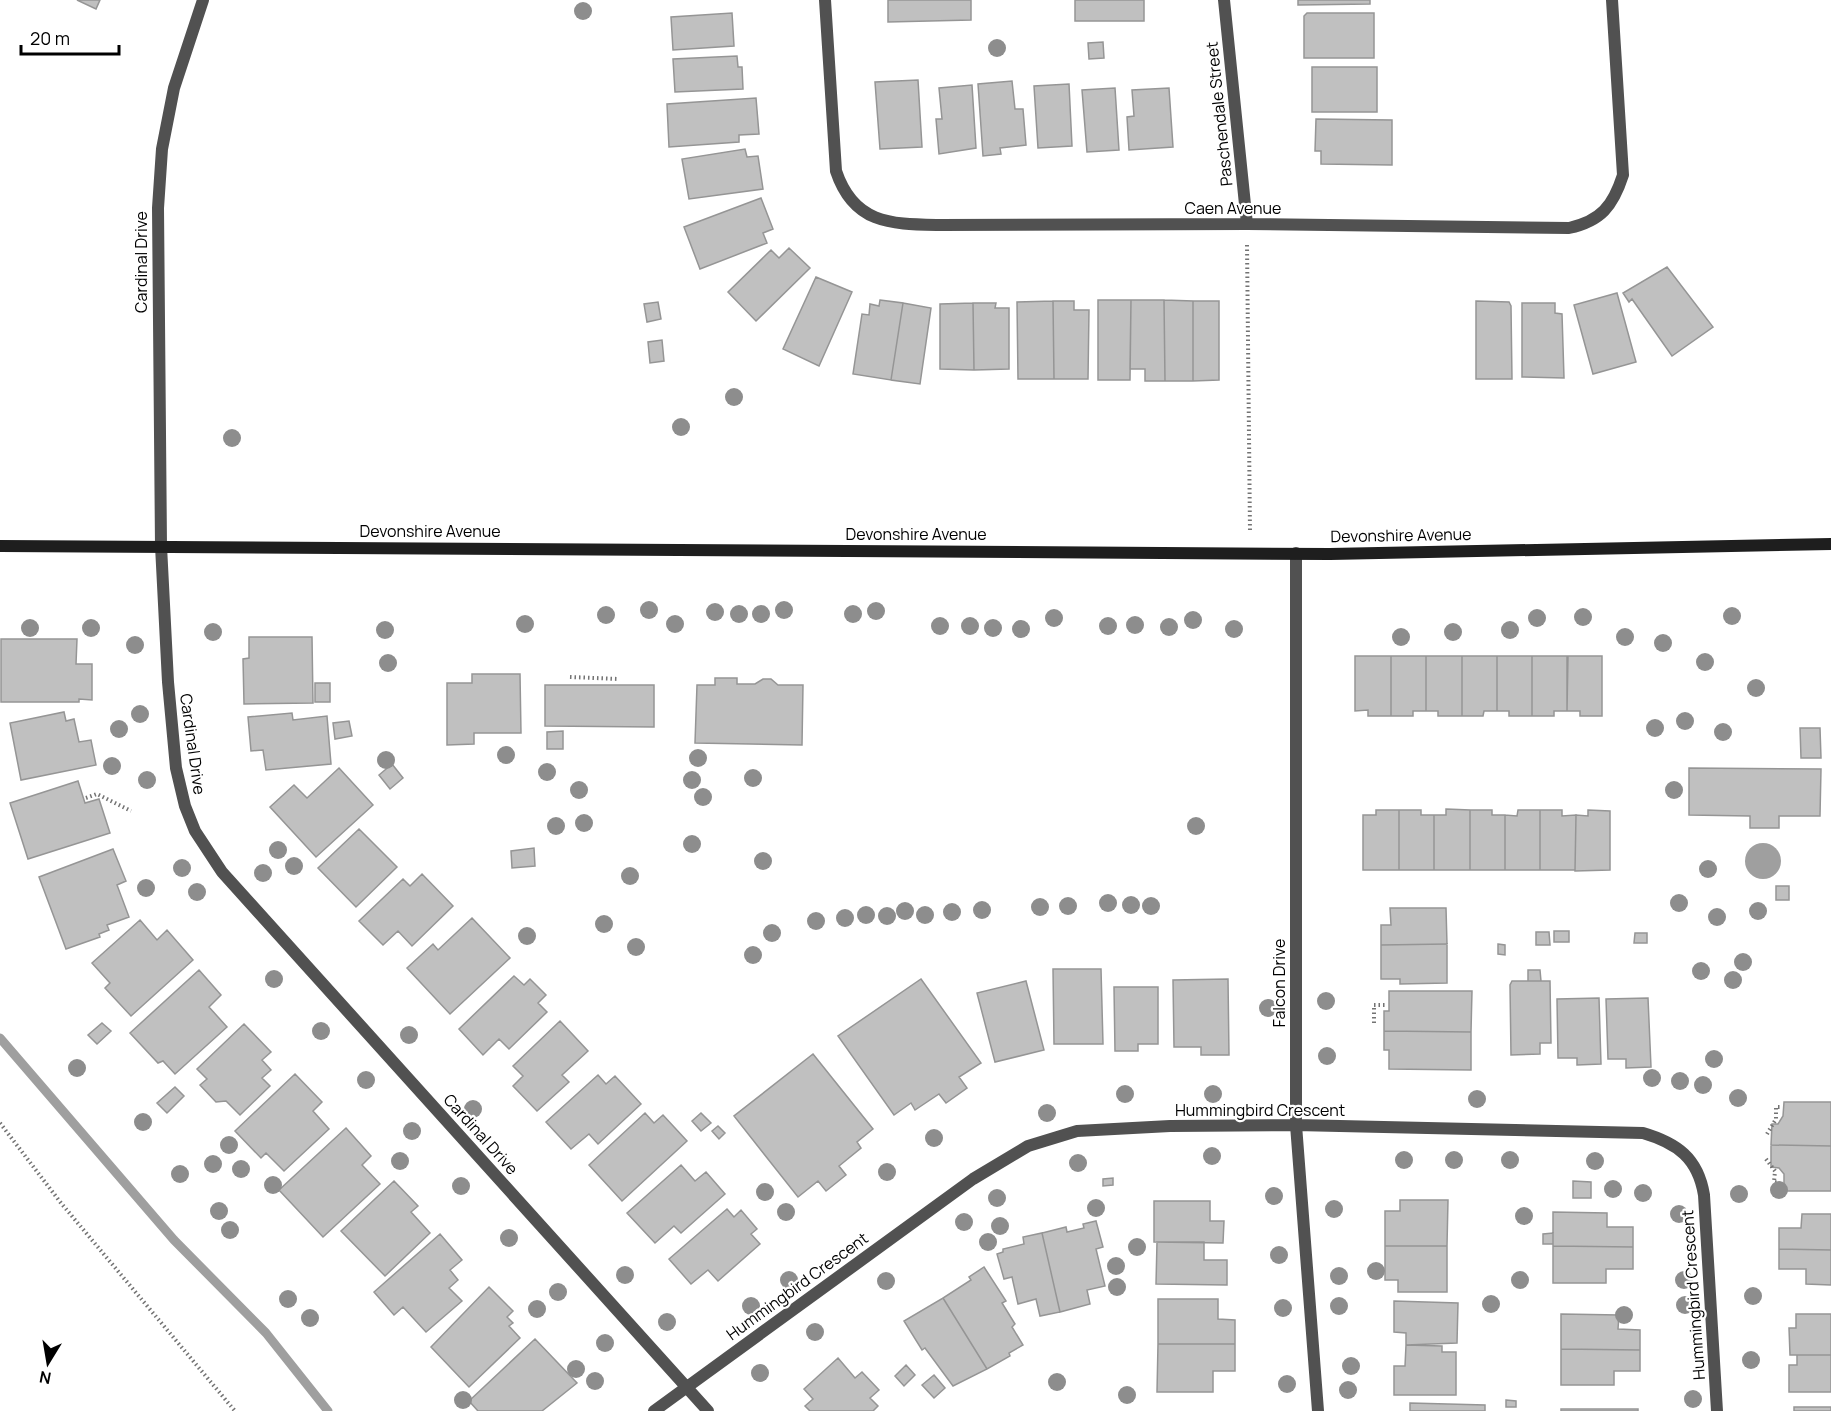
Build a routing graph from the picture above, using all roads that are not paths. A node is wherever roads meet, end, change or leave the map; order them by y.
1 (203, 0) edge
2 (825, 0) edge
3 (1224, 0) edge
4 (1612, 0) edge
5 (1247, 224) junction
6 (1831, 544) edge
7 (0, 546) edge
8 (161, 546) junction
9 (1296, 554) junction
10 (1296, 1125) junction
11 (687, 1387) junction
12 (654, 1411) edge
13 (708, 1411) edge
14 (1318, 1411) edge
15 (1717, 1411) edge

1 - 8 street, Cardinal Drive
2 - 5 street, Caen Avenue
3 - 5 street, Paschendale Street
4 - 5 street, Caen Avenue
6 - 9 main road, Devonshire Avenue
7 - 8 main road, Devonshire Avenue
8 - 9 main road, Devonshire Avenue
8 - 11 street, Cardinal Drive
9 - 10 street, Falcon Drive
10 - 11 street, Hummingbird Crescent
10 - 14 street, Falcon Drive
10 - 15 street, Hummingbird Crescent
11 - 12 street, Hummingbird Crescent
11 - 13 street, Cardinal Drive

